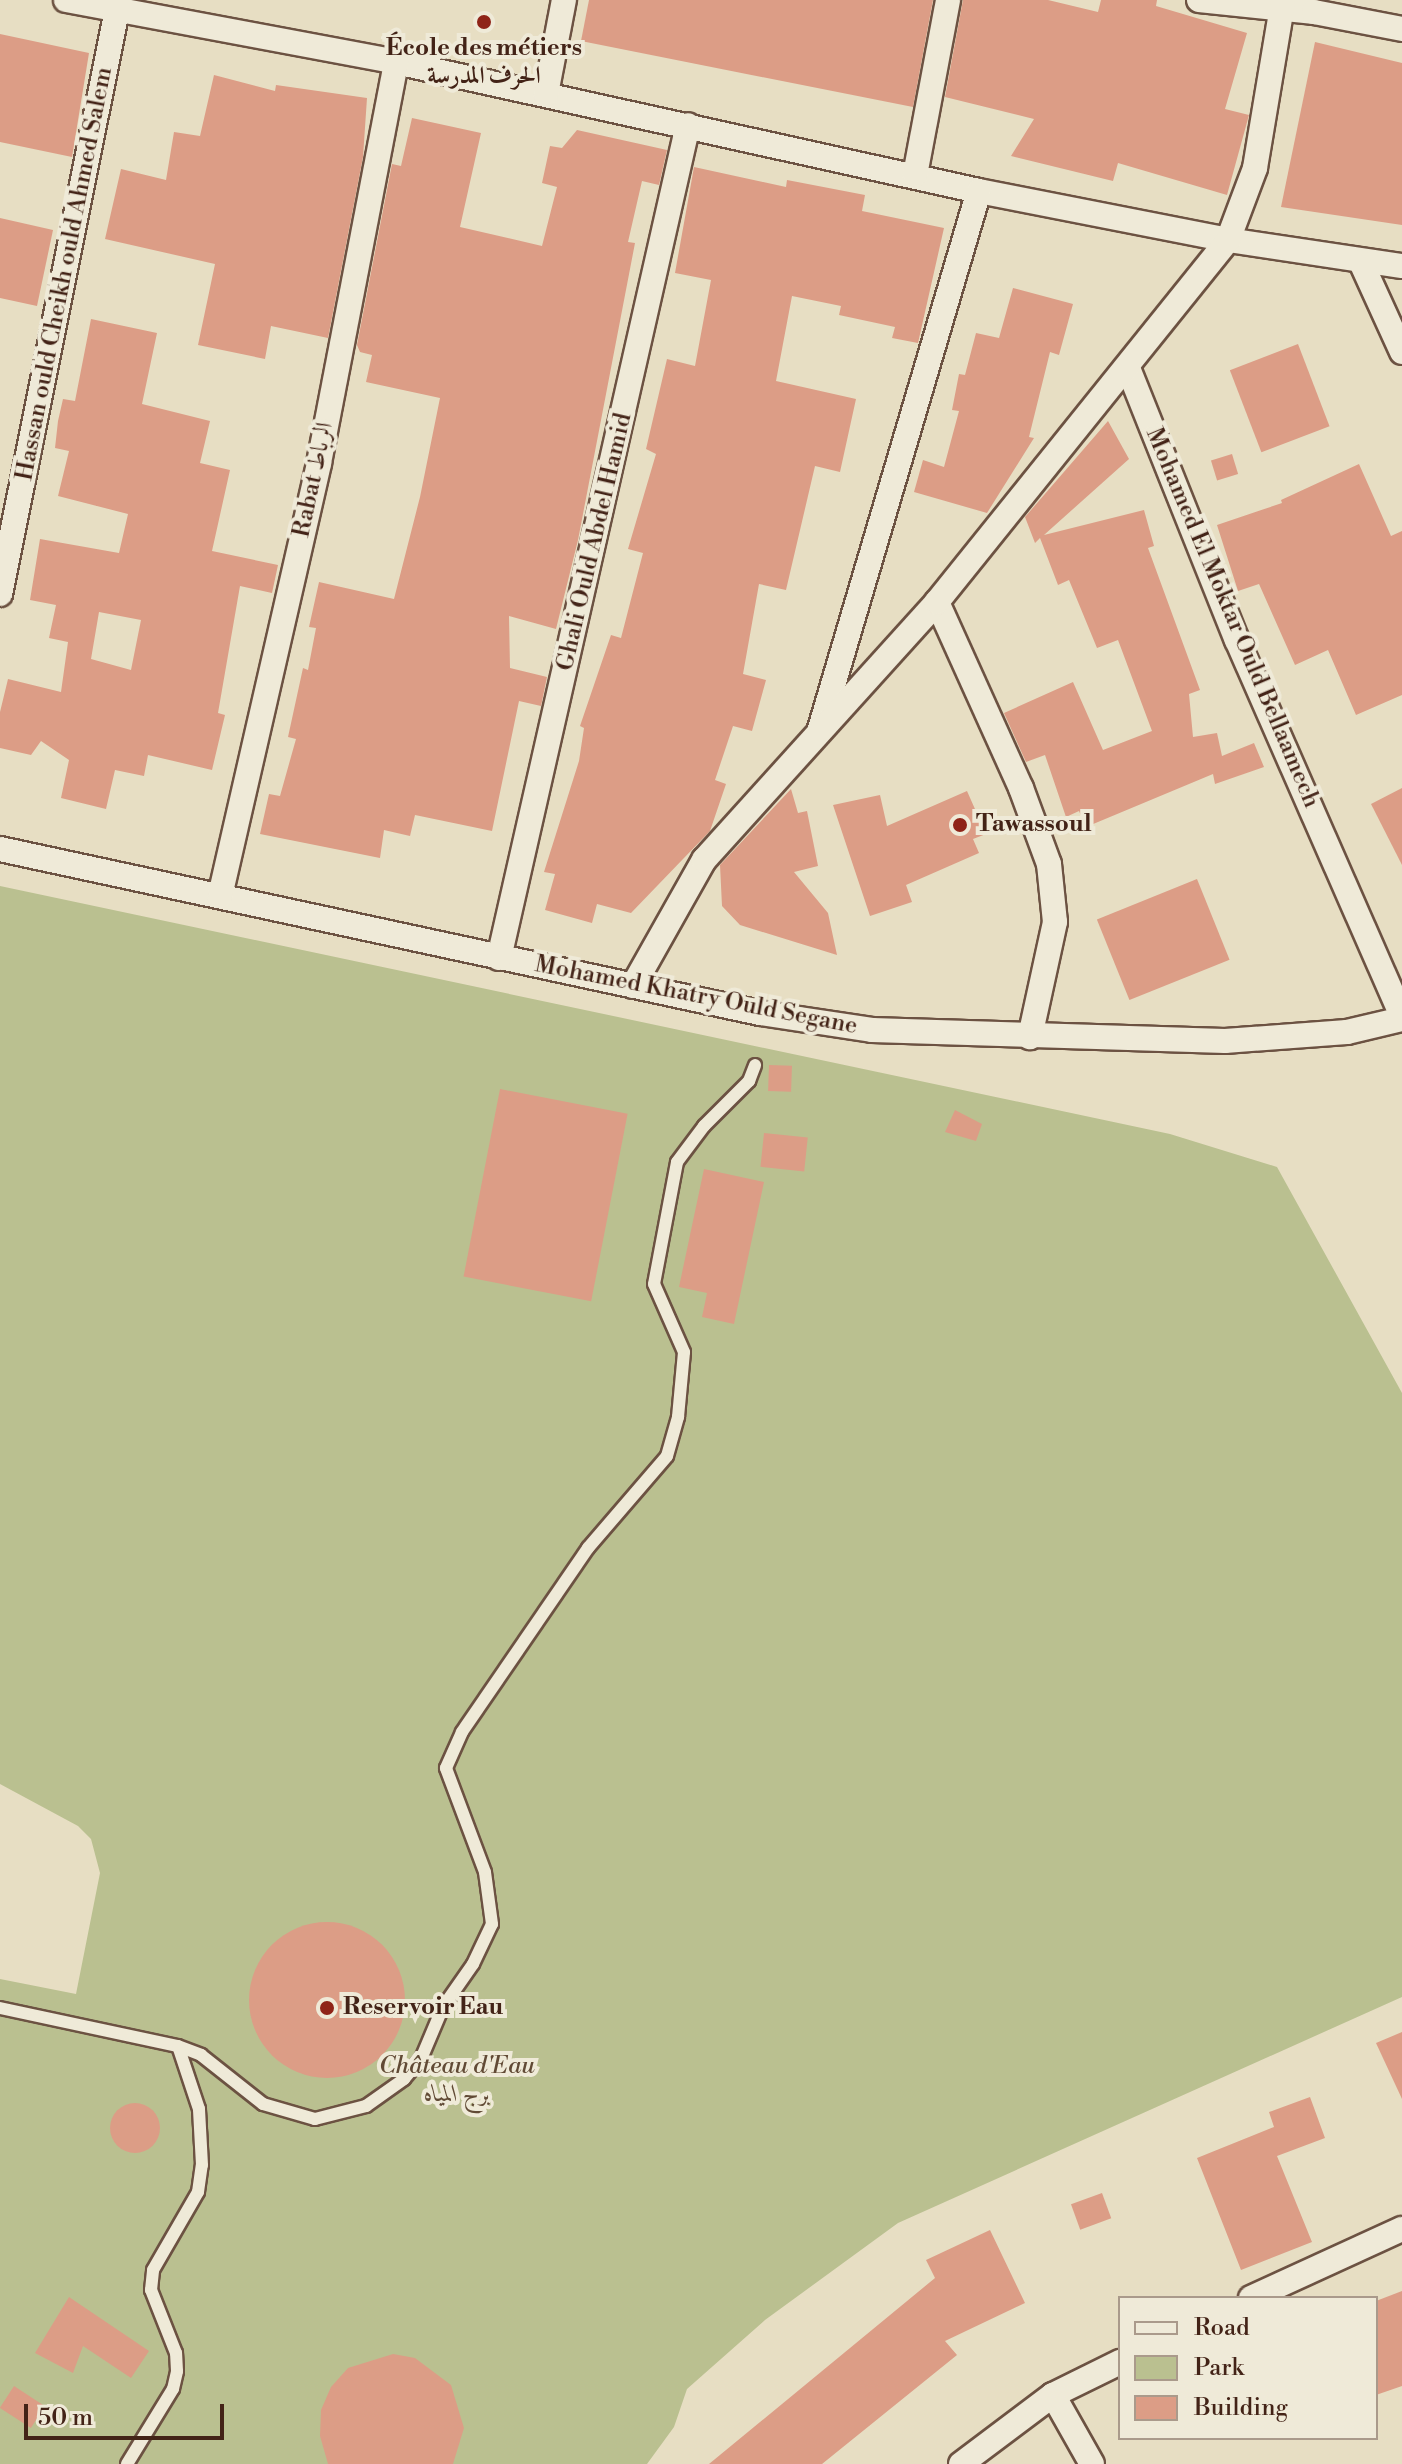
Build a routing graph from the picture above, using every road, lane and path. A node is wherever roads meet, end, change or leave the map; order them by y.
1 (66, 0) edge
2 (564, 0) edge
3 (948, 0) edge
4 (1199, 0) edge
5 (1282, 4) edge
6 (118, 5) edge
7 (1402, 29) edge
8 (396, 62) junction
9 (546, 94) junction
10 (688, 125) junction
11 (915, 175) junction
12 (979, 191) junction
13 (1228, 240) junction
14 (1361, 262) junction
15 (1402, 266) edge
16 (1402, 352) edge
17 (1128, 368) junction
18 (0, 594) edge
19 (937, 602) junction
20 (818, 736) junction
21 (0, 849) edge
22 (220, 896) junction
23 (499, 958) junction
24 (633, 986) junction
25 (1402, 1018) edge
26 (1030, 1037) junction
27 (755, 1065) dead end
28 (0, 2008) edge
29 (178, 2046) junction
30 (1402, 2229) edge
31 (1255, 2296) edge
32 (1118, 2363) edge
33 (1053, 2395) junction
34 (127, 2464) edge
35 (961, 2464) edge
36 (1092, 2464) edge

1 - 6 street
2 - 9 street
3 - 11 street
4 - 5 street
5 - 7 street
5 - 13 street
6 - 8 street
6 - 18 street, Hassan ould Cheikh ould Ahmed Salem
8 - 9 street
8 - 22 street, Rabat الرباط
9 - 10 street
10 - 11 street
10 - 23 street, Ghali Ould Abdel Hamid
11 - 12 street
12 - 13 street
12 - 20 street
13 - 14 street
13 - 17 street
14 - 15 street
14 - 16 street
17 - 19 street
17 - 25 street, Mohamed El Moktar Ould Bellaamech
19 - 20 street
19 - 26 street
20 - 24 street
21 - 22 street, Mohamed Khatry Ould Segane
22 - 23 street, Mohamed Khatry Ould Segane
23 - 24 street, Mohamed Khatry Ould Segane
24 - 26 street, Mohamed Khatry Ould Segane
25 - 26 street, Mohamed Khatry Ould Segane
27 - 29 lane
28 - 29 lane
29 - 34 lane
30 - 31 street
32 - 33 street
33 - 35 street
33 - 36 street

